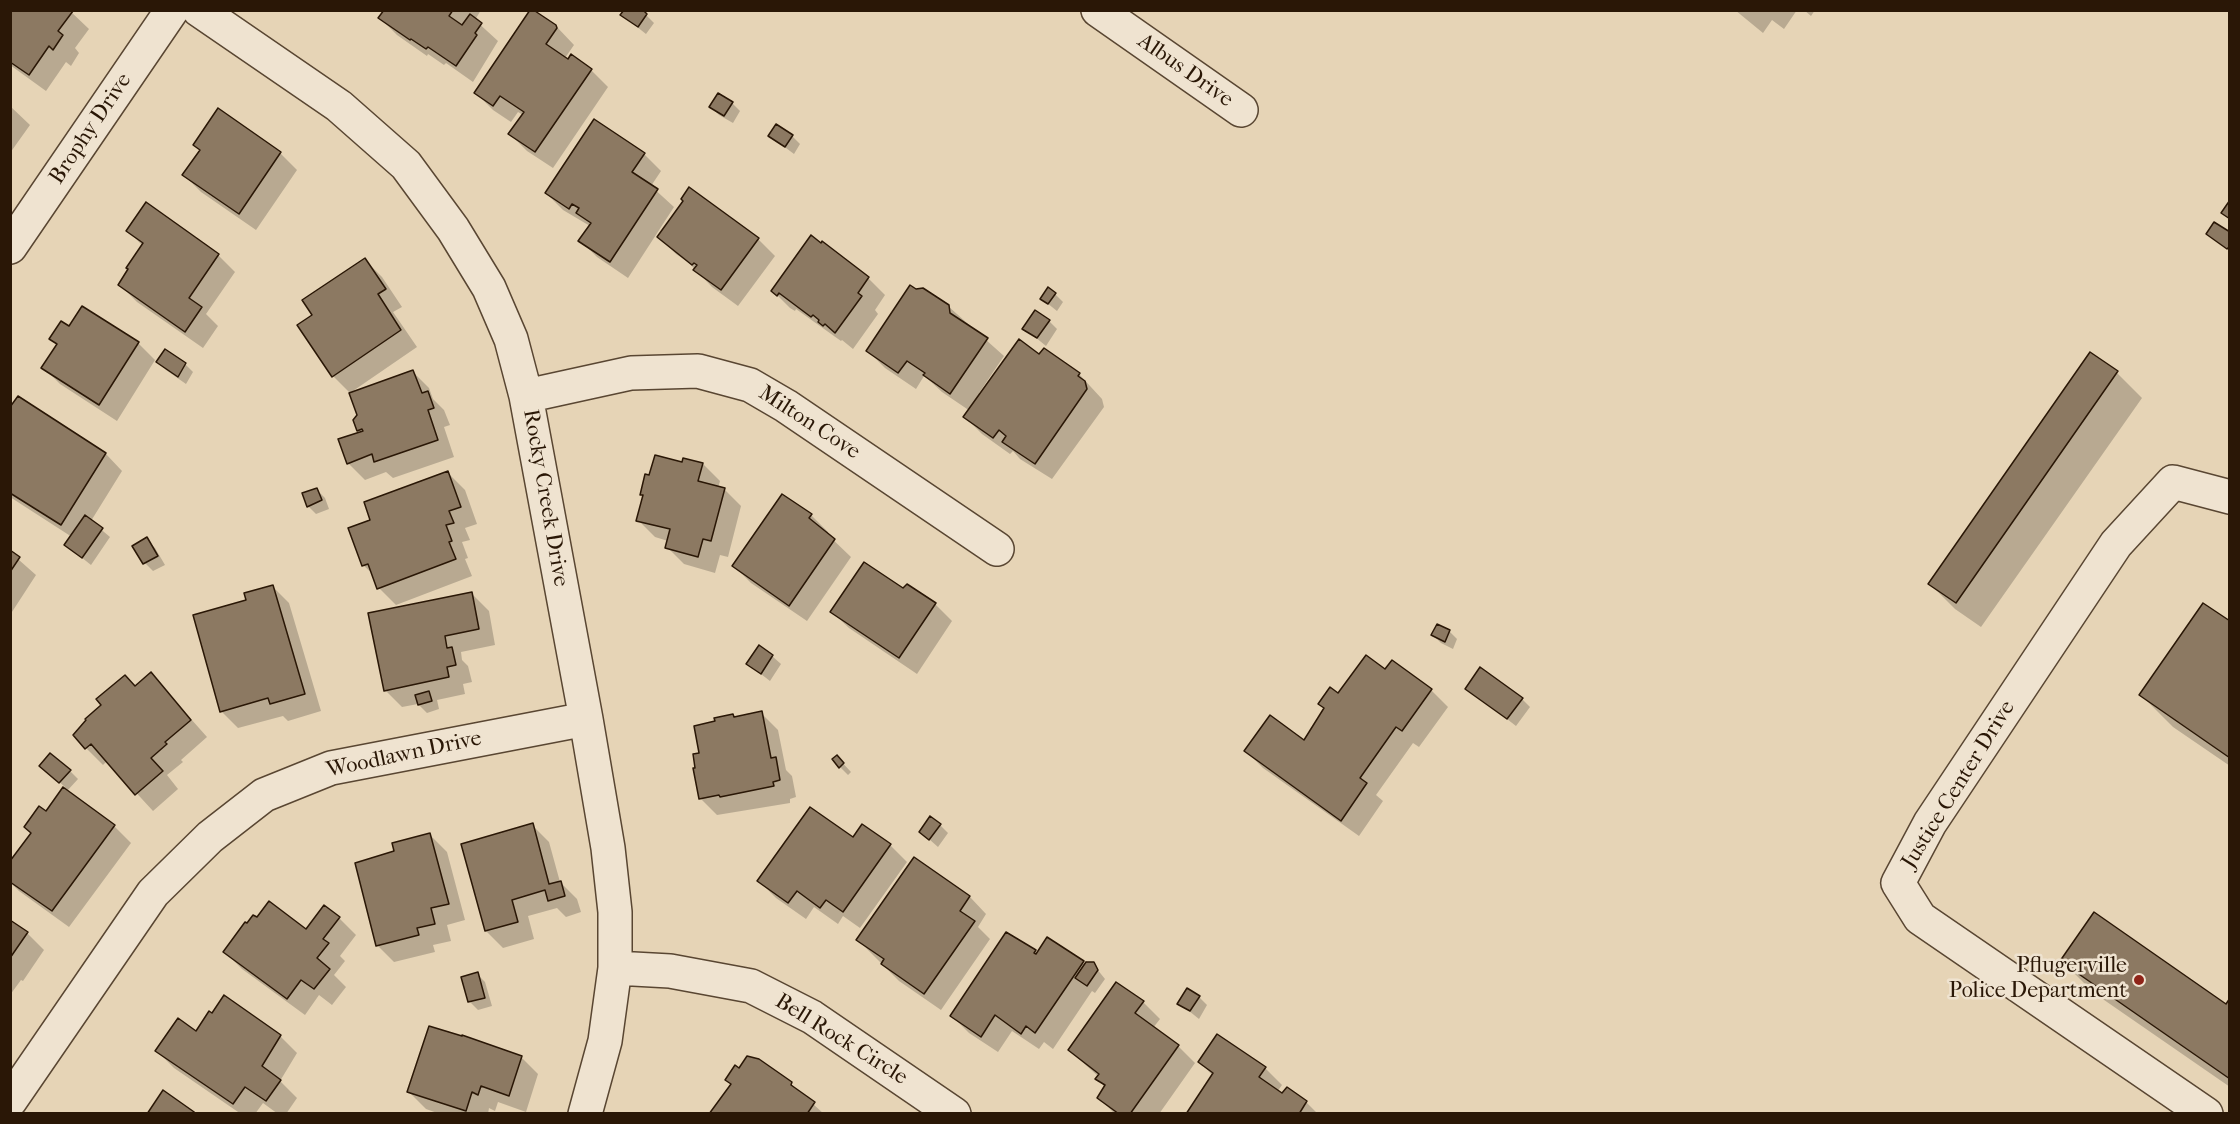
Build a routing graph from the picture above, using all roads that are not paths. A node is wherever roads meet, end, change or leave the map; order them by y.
1 (172, 10) edge
2 (200, 10) edge
3 (1098, 10) edge
4 (1241, 110) dead end
5 (10, 247) edge
6 (526, 396) junction
7 (2229, 496) edge
8 (997, 549) dead end
9 (586, 719) junction
10 (615, 968) junction
11 (10, 1101) edge
12 (585, 1113) edge
13 (954, 1113) edge
14 (2206, 1113) edge

1 - 5 street, Brophy Drive
2 - 6 street, Rocky Creek Drive
3 - 4 street, Albus Drive
6 - 8 street, Milton Cove
6 - 9 street, Rocky Creek Drive
7 - 14 street, Justice Center Drive
9 - 10 street, Rocky Creek Drive
9 - 11 street, Woodlawn Drive
10 - 12 street, Rocky Creek Drive
10 - 13 street, Bell Rock Circle

